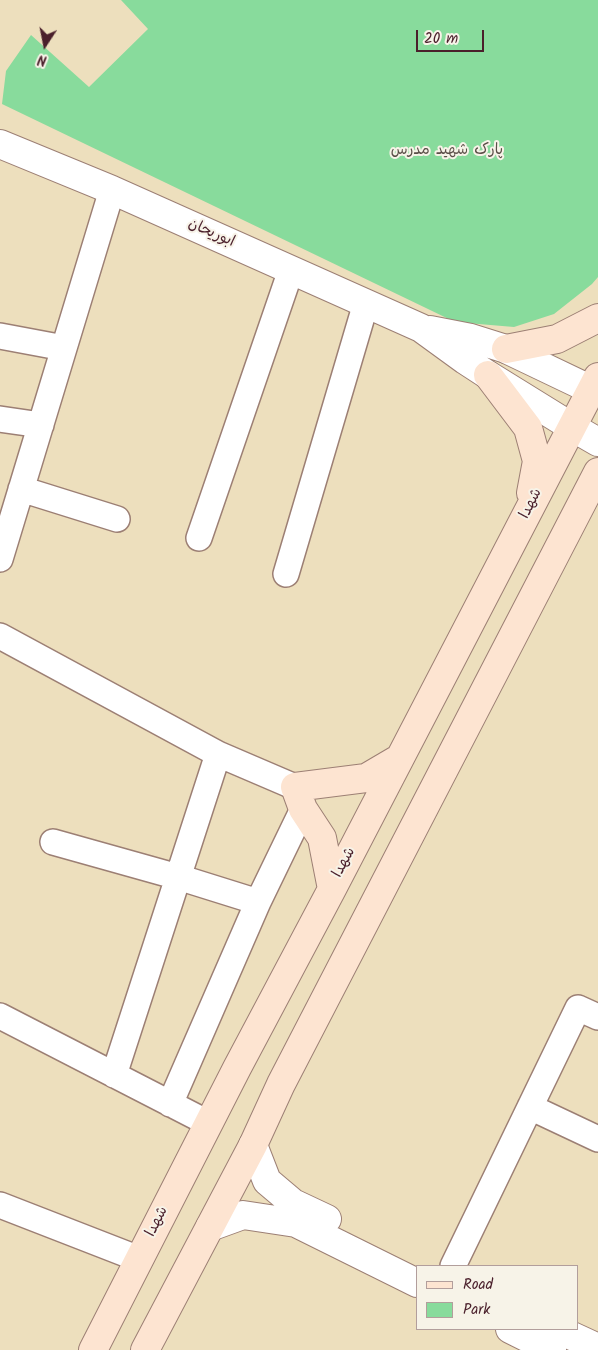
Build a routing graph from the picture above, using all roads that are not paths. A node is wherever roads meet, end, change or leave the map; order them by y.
1 (0, 144) edge
2 (112, 190) junction
3 (291, 270) junction
4 (366, 303) junction
5 (598, 318) edge
6 (421, 328) junction
7 (0, 336) edge
8 (64, 348) junction
9 (506, 349) junction
10 (488, 375) junction
11 (596, 386) edge
12 (0, 419) edge
13 (41, 425) junction
14 (572, 427) junction
15 (598, 442) edge
16 (598, 472) edge
17 (21, 489) junction
18 (528, 512) junction
19 (117, 519) dead end
20 (199, 538) dead end
21 (0, 559) edge
22 (286, 574) dead end
23 (0, 636) edge
24 (218, 754) junction
25 (400, 758) junction
26 (299, 798) junction
27 (54, 842) dead end
28 (178, 877) junction
29 (332, 889) junction
30 (258, 902) junction
31 (0, 1016) edge
32 (598, 1017) edge
33 (114, 1074) junction
34 (170, 1104) junction
35 (530, 1107) junction
36 (208, 1123) junction
37 (598, 1139) edge
38 (253, 1145) junction
39 (0, 1205) edge
40 (210, 1227) junction
41 (139, 1259) junction
42 (423, 1265) edge
43 (453, 1265) edge
44 (416, 1283) edge
45 (512, 1330) edge
46 (93, 1350) edge
47 (145, 1350) edge
48 (552, 1350) edge

1 - 2 street, ابوریحان
2 - 3 street, ابوریحان
2 - 8 street
3 - 4 street, ابوریحان
3 - 20 street
4 - 6 street, ابوریحان
4 - 22 street
5 - 9 main road
6 - 9 street
6 - 10 street
7 - 8 street
8 - 13 street
9 - 11 street
10 - 14 street
10 - 18 main road
11 - 14 main road, شهدا
12 - 13 street
13 - 17 street
14 - 15 street
14 - 18 main road, شهدا
16 - 38 main road
17 - 19 street
17 - 21 street
18 - 25 main road, شهدا
23 - 24 street
24 - 26 street
24 - 28 street
25 - 26 main road
25 - 29 main road, شهدا
26 - 29 main road
26 - 30 street
27 - 28 street
28 - 30 street
28 - 33 street
29 - 36 main road, شهدا
30 - 34 street
31 - 33 street
32 - 35 street
33 - 34 street
34 - 36 street
35 - 37 street
35 - 43 street
36 - 41 main road, شهدا
38 - 40 main road
38 - 42 street
39 - 41 street
40 - 44 street
40 - 47 main road
41 - 46 main road, شهدا
45 - 48 street

